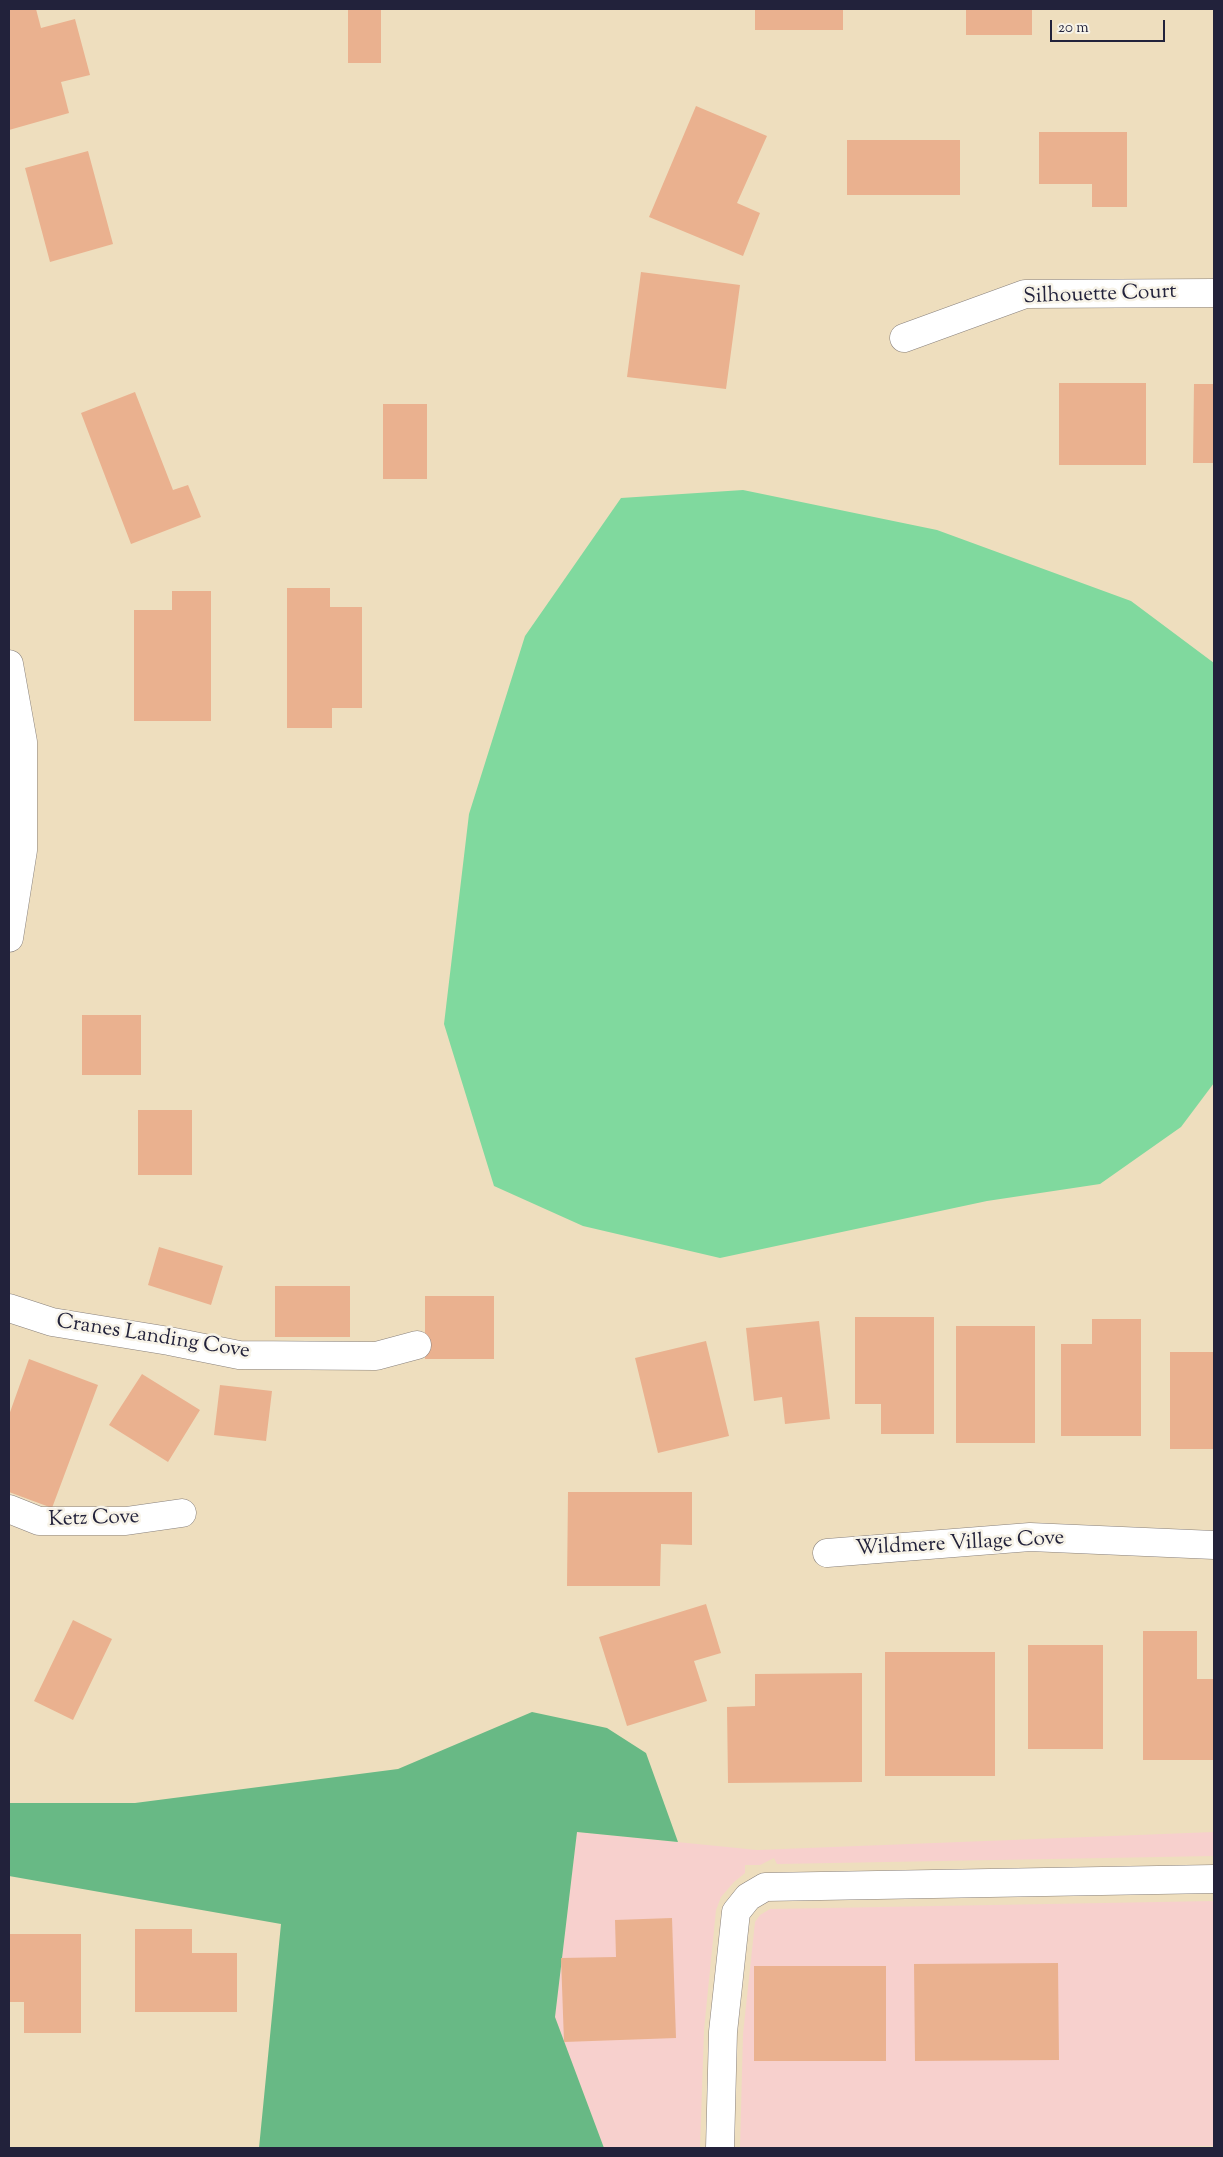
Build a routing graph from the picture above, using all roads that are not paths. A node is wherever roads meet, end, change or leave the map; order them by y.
1 (1214, 294) edge
2 (904, 338) dead end
3 (9, 664) edge
4 (9, 938) edge
5 (9, 1308) edge
6 (417, 1345) dead end
7 (9, 1508) edge
8 (182, 1513) dead end
9 (1214, 1545) edge
10 (826, 1552) dead end
11 (1214, 1879) edge
12 (720, 2148) edge

1 - 2 street, Silhouette Court
3 - 4 street
5 - 6 street, Cranes Landing Cove
7 - 8 street, Ketz Cove
9 - 10 street, Wildmere Village Cove
11 - 12 street

